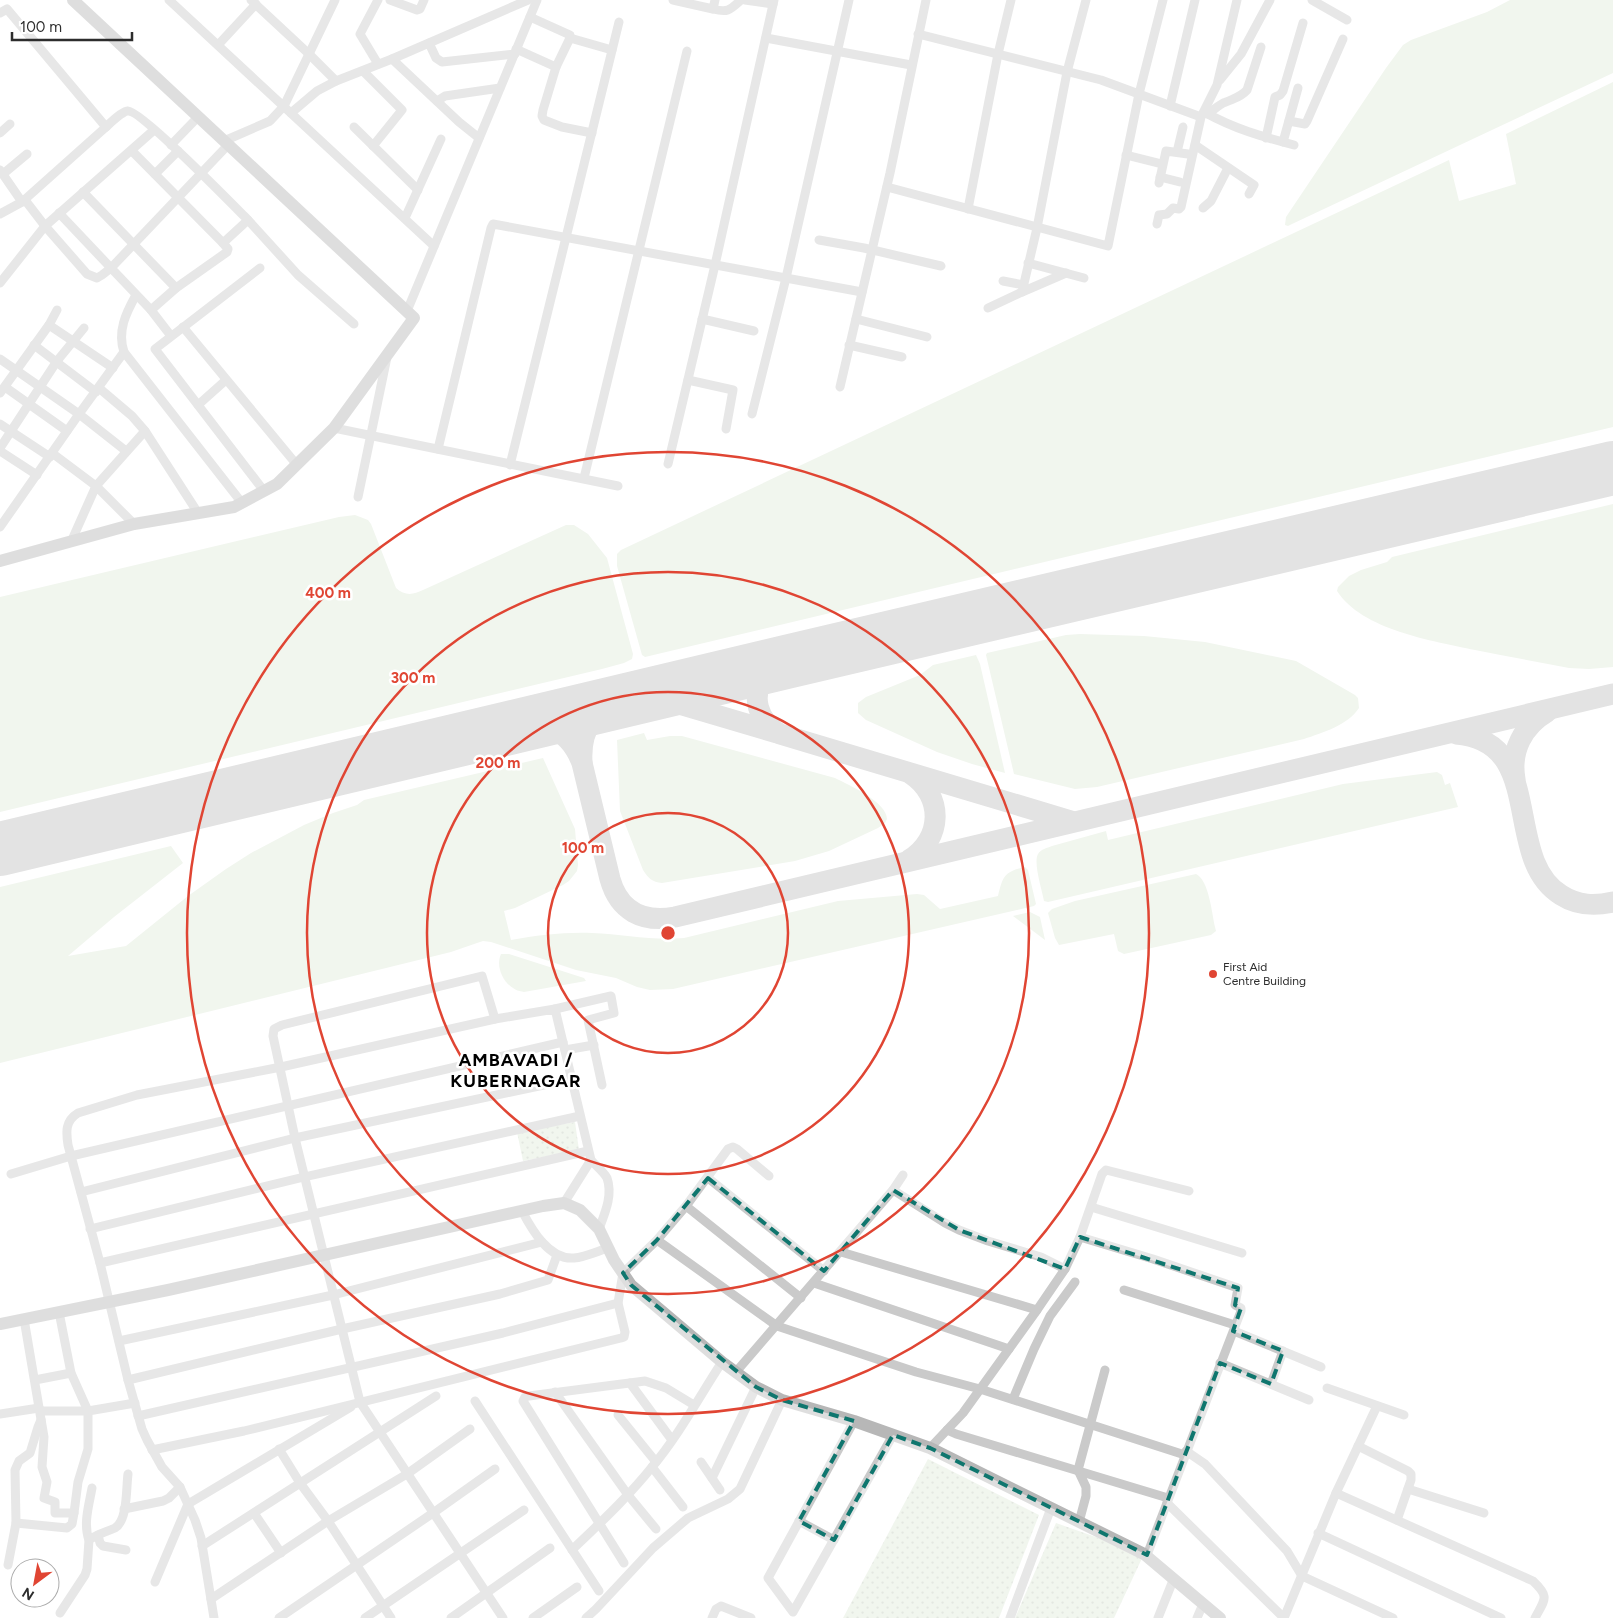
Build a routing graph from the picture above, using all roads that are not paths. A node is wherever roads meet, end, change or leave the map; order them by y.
1 (73, 0) edge
2 (169, 0) edge
3 (335, 0) edge
4 (378, 0) edge
5 (390, 0) edge
6 (424, 0) edge
7 (528, 0) edge
8 (537, 0) edge
9 (673, 0) edge
10 (741, 0) edge
11 (746, 0) edge
12 (849, 0) edge
13 (926, 0) edge
14 (1011, 0) edge
15 (1086, 0) edge
16 (1162, 0) edge
17 (1195, 0) edge
18 (1238, 0) edge
19 (1270, 0) edge
20 (1312, 0) edge
21 (253, 2) edge
22 (774, 2) edge
23 (714, 4) edge
24 (0, 13) edge
25 (530, 17) junction
26 (1347, 20) dead end
27 (619, 22) dead end
28 (1303, 23) dead end
29 (918, 34) junction
30 (570, 38) junction
31 (766, 38) junction
32 (1343, 39) dead end
33 (429, 43) junction
34 (218, 45) junction
35 (1261, 47) dead end
36 (612, 50) junction
37 (687, 51) dead end
38 (516, 52) junction
39 (837, 52) junction
40 (309, 54) junction
41 (998, 54) junction
42 (392, 59) junction
43 (378, 64) junction
44 (911, 65) junction
45 (556, 67) junction
46 (363, 71) junction
47 (1067, 72) junction
48 (336, 82) junction
49 (1217, 85) junction
50 (500, 88) junction
51 (1298, 88) dead end
52 (1139, 94) junction
53 (437, 101) junction
54 (284, 106) junction
55 (1170, 106) junction
56 (291, 113) junction
57 (1205, 114) junction
58 (198, 117) junction
59 (1289, 120) junction
60 (10, 124) dead end
61 (106, 127) junction
62 (354, 127) dead end
63 (1182, 127) dead end
64 (154, 130) junction
65 (0, 133) edge
66 (592, 133) junction
67 (479, 138) junction
68 (1266, 138) junction
69 (441, 139) dead end
70 (1283, 142) junction
71 (226, 143) junction
72 (1294, 145) dead end
73 (373, 146) junction
74 (1195, 146) junction
75 (174, 148) junction
76 (132, 151) junction
77 (1177, 152) junction
78 (27, 154) dead end
79 (1188, 154) dead end
80 (1126, 155) junction
81 (1162, 164) junction
82 (1228, 168) junction
83 (2, 172) edge
84 (201, 172) junction
85 (155, 174) junction
86 (1180, 182) dead end
87 (887, 187) junction
88 (418, 190) junction
89 (83, 192) junction
90 (1249, 194) dead end
91 (178, 197) junction
92 (24, 201) junction
93 (1203, 208) dead end
94 (968, 209) junction
95 (59, 213) junction
96 (0, 214) edge
97 (405, 218) junction
98 (248, 220) junction
99 (1157, 224) dead end
100 (45, 226) junction
101 (1037, 228) junction
102 (566, 239) junction
103 (819, 240) dead end
104 (223, 243) junction
105 (134, 244) junction
106 (434, 246) junction
107 (872, 250) junction
108 (639, 251) junction
109 (1028, 263) junction
110 (715, 265) junction
111 (941, 266) dead end
112 (111, 268) junction
113 (260, 268) dead end
114 (1066, 273) junction
115 (786, 278) junction
116 (1084, 278) dead end
117 (1003, 281) dead end
118 (0, 283) edge
119 (176, 288) junction
120 (1023, 289) junction
121 (862, 292) junction
122 (136, 295) junction
123 (988, 308) dead end
124 (57, 310) dead end
125 (151, 310) junction
126 (407, 311) junction
127 (702, 319) junction
128 (856, 319) junction
129 (354, 324) dead end
130 (49, 325) junction
131 (183, 327) junction
132 (84, 328) dead end
133 (754, 331) dead end
134 (171, 336) junction
135 (927, 337) dead end
136 (74, 342) junction
137 (34, 345) junction
138 (849, 346) junction
139 (124, 352) junction
140 (387, 356) junction
141 (902, 357) dead end
142 (0, 359) edge
143 (57, 362) junction
144 (113, 368) junction
145 (16, 370) junction
146 (226, 380) junction
147 (688, 380) junction
148 (42, 387) junction
149 (840, 387) dead end
150 (2, 390) edge
151 (97, 390) junction
152 (198, 404) junction
153 (29, 405) junction
154 (79, 414) junction
155 (752, 414) dead end
156 (0, 424) edge
157 (334, 428) junction
158 (726, 428) dead end
159 (67, 431) junction
160 (145, 431) junction
161 (10, 432) junction
162 (371, 435) junction
163 (0, 449) edge
164 (438, 449) junction
165 (126, 451) junction
166 (51, 455) junction
167 (297, 464) junction
168 (668, 464) dead end
169 (510, 465) junction
170 (37, 475) junction
171 (584, 478) junction
172 (96, 486) junction
173 (618, 486) dead end
174 (264, 491) junction
175 (358, 497) dead end
176 (242, 503) junction
177 (198, 513) junction
178 (134, 524) junction
179 (0, 527) edge
180 (70, 542) junction
181 (0, 561) edge
182 (555, 1009) junction
183 (495, 1019) junction
184 (594, 1045) junction
185 (564, 1046) junction
186 (280, 1067) junction
187 (572, 1079) junction
188 (602, 1085) dead end
189 (288, 1106) junction
190 (580, 1116) junction
191 (295, 1138) junction
192 (71, 1156) junction
193 (590, 1156) junction
194 (11, 1174) dead end
195 (903, 1175) dead end
196 (769, 1176) dead end
197 (304, 1177) junction
198 (708, 1178) junction
199 (893, 1190) junction
200 (1189, 1191) dead end
201 (81, 1192) junction
202 (564, 1203) junction
203 (686, 1206) junction
204 (1091, 1207) junction
205 (522, 1211) junction
206 (313, 1214) junction
207 (599, 1228) junction
208 (90, 1229) junction
209 (1080, 1238) junction
210 (657, 1240) junction
211 (542, 1242) junction
212 (608, 1248) junction
213 (840, 1252) junction
214 (1242, 1253) dead end
215 (323, 1256) junction
216 (557, 1256) junction
217 (100, 1262) junction
218 (1066, 1269) junction
219 (824, 1271) junction
220 (623, 1274) junction
221 (1075, 1282) dead end
222 (814, 1283) junction
223 (1124, 1290) dead end
224 (333, 1295) junction
225 (801, 1298) junction
226 (108, 1302) junction
227 (618, 1303) junction
228 (1036, 1310) junction
229 (60, 1312) junction
230 (24, 1319) junction
231 (0, 1324) edge
232 (777, 1326) junction
233 (1235, 1328) junction
234 (342, 1329) junction
235 (119, 1341) junction
236 (1009, 1349) junction
237 (1284, 1351) junction
238 (722, 1362) junction
239 (1220, 1363) junction
240 (1321, 1367) dead end
241 (351, 1368) junction
242 (1105, 1370) dead end
243 (71, 1373) junction
244 (735, 1373) junction
245 (35, 1380) junction
246 (128, 1380) junction
247 (630, 1383) junction
248 (1270, 1384) junction
249 (756, 1387) junction
250 (1327, 1388) dead end
251 (980, 1389) junction
252 (555, 1392) junction
253 (436, 1396) dead end
254 (1013, 1399) junction
255 (782, 1400) junction
256 (1308, 1400) dead end
257 (475, 1401) dead end
258 (360, 1402) junction
259 (135, 1403) junction
260 (694, 1405) junction
261 (1378, 1406) junction
262 (88, 1411) junction
263 (40, 1413) junction
264 (0, 1414) edge
265 (618, 1415) dead end
266 (1404, 1415) dead end
267 (138, 1416) junction
268 (854, 1421) junction
269 (1090, 1424) junction
270 (470, 1429) dead end
271 (947, 1430) junction
272 (380, 1433) junction
273 (893, 1435) junction
274 (672, 1440) junction
275 (1358, 1446) junction
276 (930, 1448) junction
277 (279, 1449) junction
278 (152, 1450) junction
279 (1186, 1453) junction
280 (701, 1462) dead end
281 (654, 1465) junction
282 (495, 1469) dead end
283 (1078, 1470) junction
284 (128, 1474) dead end
285 (407, 1474) junction
286 (712, 1478) junction
287 (300, 1483) junction
288 (180, 1487) junction
289 (92, 1488) dead end
290 (1408, 1489) junction
291 (720, 1490) dead end
292 (1336, 1493) junction
293 (628, 1496) junction
294 (1168, 1501) junction
295 (188, 1504) junction
296 (683, 1507) dead end
297 (1051, 1508) junction
298 (124, 1509) junction
299 (524, 1510) dead end
300 (74, 1513) junction
301 (254, 1513) junction
302 (433, 1513) junction
303 (1484, 1513) dead end
304 (1397, 1520) junction
305 (328, 1521) junction
306 (799, 1521) junction
307 (1079, 1522) junction
308 (16, 1523) junction
309 (599, 1524) junction
310 (656, 1529) dead end
311 (1318, 1533) junction
312 (94, 1538) junction
313 (834, 1540) junction
314 (202, 1546) junction
315 (550, 1548) dead end
316 (126, 1550) dead end
317 (572, 1550) junction
318 (281, 1553) junction
319 (460, 1554) junction
320 (1147, 1555) junction
321 (624, 1563) dead end
322 (8, 1565) dead end
323 (356, 1566) junction
324 (1302, 1576) junction
325 (1174, 1578) junction
326 (154, 1582) dead end
327 (577, 1587) dead end
328 (599, 1591) dead end
329 (486, 1593) junction
330 (210, 1599) junction
331 (1204, 1604) junction
332 (383, 1606) junction
333 (60, 1613) dead end
334 (214, 1618) edge
335 (279, 1618) edge
336 (365, 1618) edge
337 (391, 1618) edge
338 (451, 1618) edge
339 (503, 1618) edge
340 (533, 1618) edge
341 (586, 1618) edge
342 (712, 1618) edge
343 (749, 1618) edge
344 (1010, 1618) edge
345 (1158, 1618) edge
346 (1197, 1618) edge
347 (1220, 1618) edge
348 (1284, 1618) edge
349 (1393, 1618) edge
350 (1501, 1618) edge
351 (1535, 1618) edge

1 - 58 street
2 - 34 street
3 - 40 street
4 - 43 street
5 - 6 street
7 - 33 street
8 - 25 street
9 - 23 street
10 - 23 street
11 - 22 street
12 - 39 street
13 - 29 street
14 - 41 street
15 - 47 street
16 - 52 street
17 - 55 street
18 - 49 street
19 - 49 street
20 - 26 street
21 - 34 street
21 - 40 street
22 - 31 street
24 - 61 street
25 - 30 street
25 - 38 street
27 - 36 street
28 - 68 street
29 - 41 street
29 - 44 street
30 - 36 street
30 - 45 street
31 - 39 street
31 - 110 street
32 - 59 street
33 - 38 street
33 - 42 street
34 - 54 street
35 - 57 street
36 - 66 street
37 - 108 street
38 - 45 street
38 - 50 street
39 - 44 street
39 - 115 street
40 - 48 street
40 - 54 street
41 - 47 street
41 - 94 street
42 - 43 street
42 - 53 street
43 - 46 street
44 - 87 street
45 - 66 street
46 - 48 street
46 - 73 street
47 - 52 street
47 - 101 street
48 - 56 street
49 - 57 street
50 - 53 street
50 - 67 street
51 - 59 street
52 - 55 street
52 - 80 street
53 - 67 street
54 - 56 street
54 - 71 street
55 - 57 street
56 - 97 street
57 - 68 street
57 - 74 street
58 - 71 street
58 - 75 street
59 - 70 street
60 - 65 street
61 - 64 street
61 - 92 street
62 - 73 street
63 - 77 street
64 - 75 street
64 - 76 street
66 - 102 street
67 - 106 street
68 - 70 street
69 - 88 street
70 - 72 street
71 - 84 street
71 - 126 street
73 - 88 street
74 - 82 street
74 - 99 street
75 - 84 street
75 - 85 street
76 - 85 street
76 - 89 street
77 - 79 street
77 - 81 street
78 - 83 street
80 - 81 street
80 - 101 street
81 - 86 street
82 - 90 street
82 - 93 street
83 - 92 street
84 - 91 street
84 - 98 street
85 - 91 street
87 - 94 street
87 - 107 street
88 - 97 street
89 - 95 street
89 - 105 street
91 - 104 street
91 - 105 street
92 - 96 street
92 - 100 street
94 - 101 street
95 - 100 street
95 - 112 street
97 - 106 street
98 - 104 street
98 - 129 street
100 - 112 street
100 - 118 street
101 - 109 street
102 - 108 street
102 - 164 street
102 - 169 street
103 - 107 street
104 - 119 street
105 - 112 street
105 - 119 street
106 - 126 street
107 - 111 street
107 - 121 street
108 - 110 street
108 - 171 street
109 - 114 street
109 - 120 street
110 - 115 street
110 - 127 street
112 - 122 street
113 - 131 street
114 - 116 street
114 - 120 street
115 - 121 street
115 - 155 street
117 - 120 street
119 - 125 street
120 - 123 street
121 - 128 street
122 - 125 street
122 - 139 street
124 - 130 street
125 - 134 street
126 - 140 street
127 - 133 street
127 - 147 street
128 - 135 street
128 - 138 street
130 - 136 street
130 - 137 street
131 - 134 street
131 - 146 street
132 - 136 street
134 - 152 street
136 - 143 street
136 - 144 street
137 - 143 street
137 - 145 street
138 - 141 street
138 - 149 street
139 - 144 street
139 - 176 street
140 - 157 street
140 - 162 street
142 - 145 street
143 - 148 street
143 - 151 street
144 - 151 street
145 - 148 street
145 - 150 street
146 - 152 street
146 - 167 street
147 - 158 street
147 - 168 street
148 - 153 street
148 - 154 street
150 - 153 street
151 - 154 street
151 - 160 street
152 - 174 street
153 - 159 street
153 - 161 street
154 - 159 street
154 - 165 street
156 - 161 street
157 - 162 street
157 - 167 street
159 - 166 street
160 - 165 street
160 - 177 street
161 - 163 street
161 - 166 street
162 - 164 street
162 - 175 street
163 - 170 street
164 - 169 street
165 - 172 street
166 - 170 street
166 - 172 street
167 - 174 street
169 - 171 street
170 - 179 street
171 - 173 street
172 - 178 street
172 - 180 street
174 - 176 street
176 - 177 street
177 - 178 street
178 - 180 street
180 - 181 street
182 - 183 street
182 - 184 street
182 - 185 street
183 - 186 street
183 - 186 street
184 - 185 street
184 - 188 street
185 - 187 street
185 - 189 street
186 - 189 street
186 - 192 street
187 - 190 street
187 - 191 street
189 - 191 street
189 - 192 street
190 - 193 street
190 - 197 street
191 - 197 street
191 - 201 street
192 - 194 street
192 - 201 street
193 - 202 street
193 - 206 street
193 - 207 street
195 - 199 street
196 - 198 street
197 - 206 street
197 - 208 street
198 - 203 street
198 - 219 street
199 - 213 street
199 - 218 street
200 - 204 street
201 - 208 street
202 - 205 street
202 - 207 street
203 - 210 street
203 - 225 street
204 - 209 street
204 - 214 street
205 - 211 street
205 - 215 street
206 - 215 street
206 - 217 street
207 - 212 street
208 - 217 street
209 - 218 street
209 - 233 street
210 - 220 street
210 - 232 street
211 - 216 street
211 - 224 street
212 - 216 street
212 - 220 street
213 - 219 street
213 - 228 street
215 - 224 street
215 - 226 street
216 - 234 street
217 - 226 street
218 - 228 street
219 - 222 street
220 - 227 street
220 - 238 street
221 - 254 street
222 - 225 street
222 - 236 street
223 - 233 street
224 - 234 street
224 - 235 street
225 - 232 street
226 - 229 street
226 - 235 street
227 - 241 street
227 - 258 street
228 - 236 street
229 - 230 street
229 - 243 street
230 - 231 street
230 - 245 street
232 - 244 street
232 - 251 street
233 - 237 street
233 - 239 street
234 - 241 street
234 - 246 street
235 - 246 street
236 - 251 street
237 - 240 street
237 - 248 street
238 - 244 street
238 - 260 street
239 - 248 street
239 - 279 street
241 - 258 street
241 - 267 street
242 - 269 street
243 - 245 street
243 - 262 street
244 - 249 street
245 - 263 street
246 - 259 street
247 - 252 street
247 - 260 street
247 - 274 street
248 - 256 street
249 - 255 street
249 - 286 street
250 - 261 street
251 - 254 street
251 - 271 street
252 - 293 street
252 - 309 street
253 - 272 street
254 - 269 street
255 - 268 street
255 - 341 street
257 - 317 street
258 - 272 street
258 - 277 street
258 - 278 street
259 - 262 street
259 - 267 street
260 - 274 street
261 - 266 street
261 - 275 street
262 - 263 street
262 - 300 street
263 - 264 street
263 - 300 street
263 - 308 street
265 - 281 street
267 - 278 street
268 - 273 street
268 - 306 street
269 - 279 street
269 - 283 street
270 - 285 street
271 - 276 street
271 - 283 street
272 - 285 street
272 - 287 street
273 - 276 street
273 - 313 street
274 - 281 street
275 - 290 street
275 - 292 street
276 - 297 street
277 - 287 street
277 - 295 street
278 - 288 street
279 - 294 street
279 - 324 street
280 - 286 street
281 - 293 street
281 - 296 street
282 - 302 street
283 - 294 street
283 - 307 street
284 - 298 street
285 - 302 street
285 - 305 street
286 - 291 street
287 - 301 street
287 - 305 street
288 - 295 street
288 - 298 street
289 - 312 street
290 - 303 street
290 - 304 street
292 - 304 street
292 - 311 street
293 - 309 street
293 - 310 street
294 - 320 street
294 - 348 street
295 - 314 street
295 - 326 street
297 - 307 street
297 - 344 street
298 - 312 street
299 - 319 street
300 - 308 street
301 - 314 street
301 - 318 street
302 - 319 street
302 - 323 street
304 - 351 street
305 - 318 street
305 - 323 street
306 - 313 street
306 - 313 street
307 - 320 street
308 - 322 street
309 - 317 street
309 - 321 street
311 - 324 street
311 - 350 street
312 - 316 street
312 - 333 street
314 - 330 street
315 - 329 street
317 - 328 street
318 - 330 street
319 - 329 street
319 - 332 street
320 - 325 street
323 - 332 street
323 - 335 street
324 - 348 street
324 - 349 street
325 - 331 street
325 - 345 street
327 - 340 street
329 - 338 street
329 - 339 street
330 - 334 street
331 - 346 street
331 - 347 street
332 - 336 street
332 - 337 street
342 - 343 street

